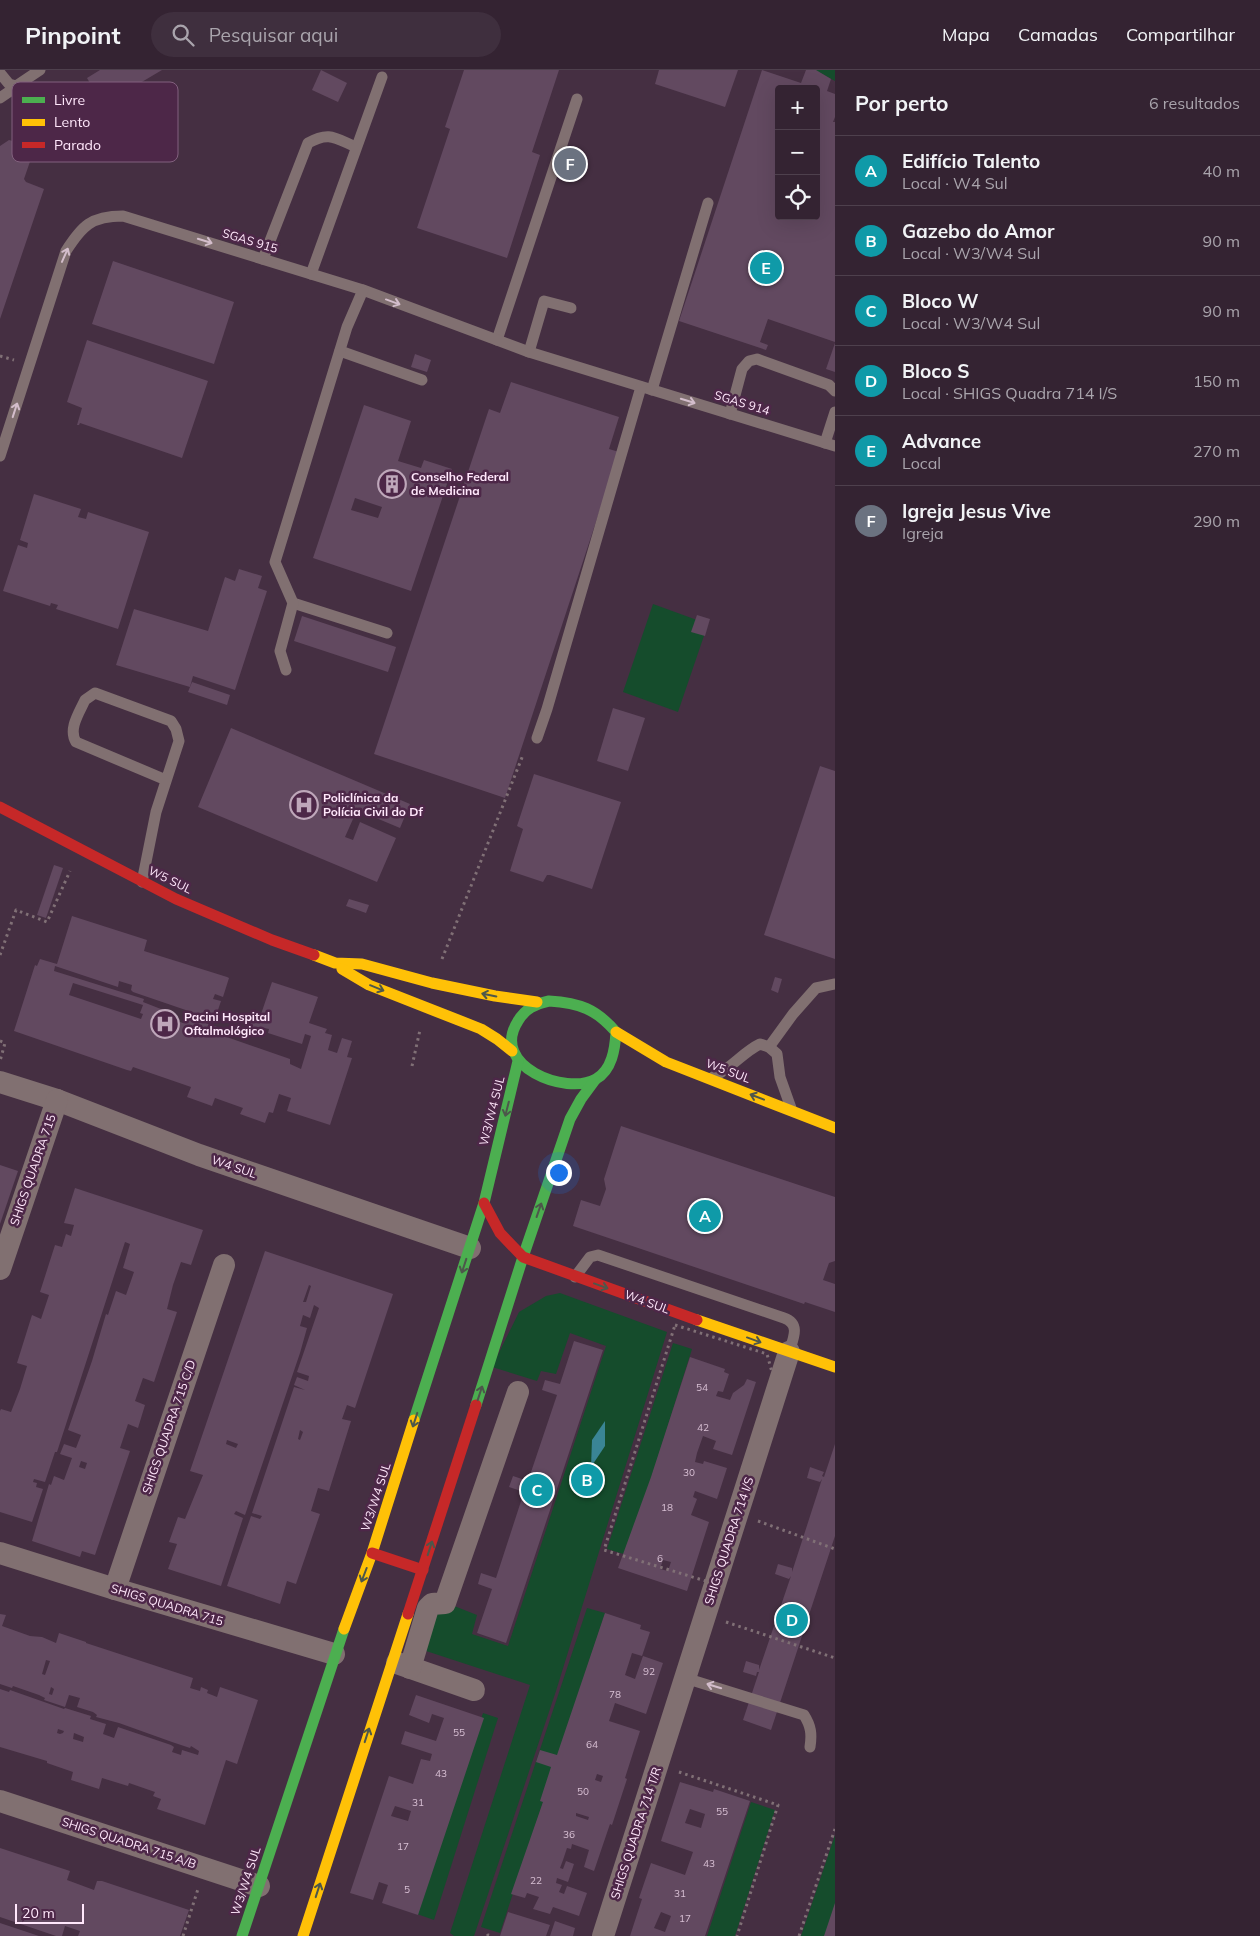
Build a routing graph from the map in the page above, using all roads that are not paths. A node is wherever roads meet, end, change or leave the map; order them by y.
1 (40, 70) edge
2 (0, 73) edge
3 (382, 77) dead end
4 (23, 82) edge
5 (12, 85) edge
6 (12, 90) edge
7 (0, 98) edge
8 (577, 99) dead end
9 (356, 147) junction
10 (708, 203) dead end
11 (263, 259) junction
12 (311, 274) junction
13 (363, 290) junction
14 (571, 308) dead end
15 (497, 340) junction
16 (340, 350) junction
17 (529, 352) junction
18 (422, 380) dead end
19 (646, 389) junction
20 (835, 391) edge
21 (835, 412) edge
22 (730, 414) junction
23 (830, 445) edge
24 (0, 456) edge
25 (293, 603) junction
26 (387, 633) dead end
27 (286, 670) dead end
28 (536, 738) dead end
29 (166, 780) junction
30 (0, 807) edge
31 (142, 882) junction
32 (336, 963) junction
33 (835, 984) edge
34 (537, 1002) junction
35 (616, 1032) junction
36 (769, 1047) junction
37 (515, 1056) junction
38 (709, 1078) junction
39 (595, 1080) junction
40 (0, 1082) edge
41 (57, 1100) junction
42 (792, 1111) junction
43 (835, 1128) edge
44 (484, 1203) junction
45 (470, 1248) junction
46 (523, 1257) junction
47 (224, 1265) dead end
48 (0, 1269) edge
49 (544, 1276) dead end
50 (576, 1276) junction
51 (530, 1282) dead end
52 (509, 1301) junction
53 (789, 1352) junction
54 (835, 1367) edge
55 (518, 1392) dead end
56 (0, 1553) edge
57 (372, 1553) junction
58 (423, 1570) junction
59 (115, 1589) junction
60 (334, 1654) junction
61 (400, 1664) junction
62 (685, 1678) junction
63 (474, 1690) dead end
64 (669, 1729) joint
65 (810, 1747) dead end
66 (0, 1800) edge
67 (258, 1886) junction
68 (242, 1936) edge
69 (303, 1936) edge
70 (603, 1936) edge

1 - 4 lane
2 - 5 lane
3 - 9 lane
6 - 7 lane
8 - 15 lane
9 - 11 lane
9 - 12 lane
10 - 19 lane
11 - 12 lane, SGAS 915
24 -> 11 lane, SGAS 915
12 - 13 lane, SGAS 915
13 -> 15 lane, SGAS 915
13 - 16 lane
14 - 17 lane
15 - 17 lane, SGAS 915
16 - 18 lane
16 - 25 lane
17 - 19 lane, SGAS 915
19 -> 22 lane, SGAS 914
19 - 28 lane
20 - 22 lane
21 - 23 lane
22 - 23 lane, SGAS 914
25 - 26 lane
25 - 27 lane
29 - 29 lane
29 - 31 lane
30 - 31 main road, W5 SUL
31 - 32 main road, W5 SUL
34 -> 32 main road, W5 SUL
32 -> 37 main road, W5 SUL
33 - 36 lane
34 - 35 main road
34 - 37 main road
35 - 38 main road, W5 SUL
35 - 39 main road
36 - 38 lane
36 - 42 lane
37 - 39 main road
37 -> 44 main road, W3/W4 SUL
42 -> 38 main road, W5 SUL
46 -> 39 main road
40 - 41 street, W4 SUL
41 - 45 street, W4 SUL
41 - 48 street, SHIGS QUADRA 715
42 - 43 main road, W5 SUL
44 - 45 main road, W3/W4 SUL
44 - 46 main road, W4 SUL
45 -> 57 main road, W3/W4 SUL
46 - 50 main road, W4 SUL
46 - 52 main road
47 - 59 street, SHIGS QUADRA 715 C/D
49 - 50 main road
50 -> 53 main road, W4 SUL
50 - 53 lane
51 - 52 main road
58 -> 52 main road
53 - 54 main road, W4 SUL
53 - 62 street, SHIGS QUADRA 714 I/S
55 - 61 street
56 - 59 street, SHIGS QUADRA 715
57 - 58 main road
57 -> 60 main road, W3/W4 SUL
58 - 61 main road
59 - 60 street, SHIGS QUADRA 715
60 - 67 main road, W3/W4 SUL
61 - 63 street
69 -> 61 main road
62 - 64 street, SHIGS QUADRA 714 I/S
65 -> 62 lane
64 - 70 street, SHIGS QUADRA 714 T/R
66 - 67 street, SHIGS QUADRA 715 A/B
67 - 68 main road, W3/W4 SUL

